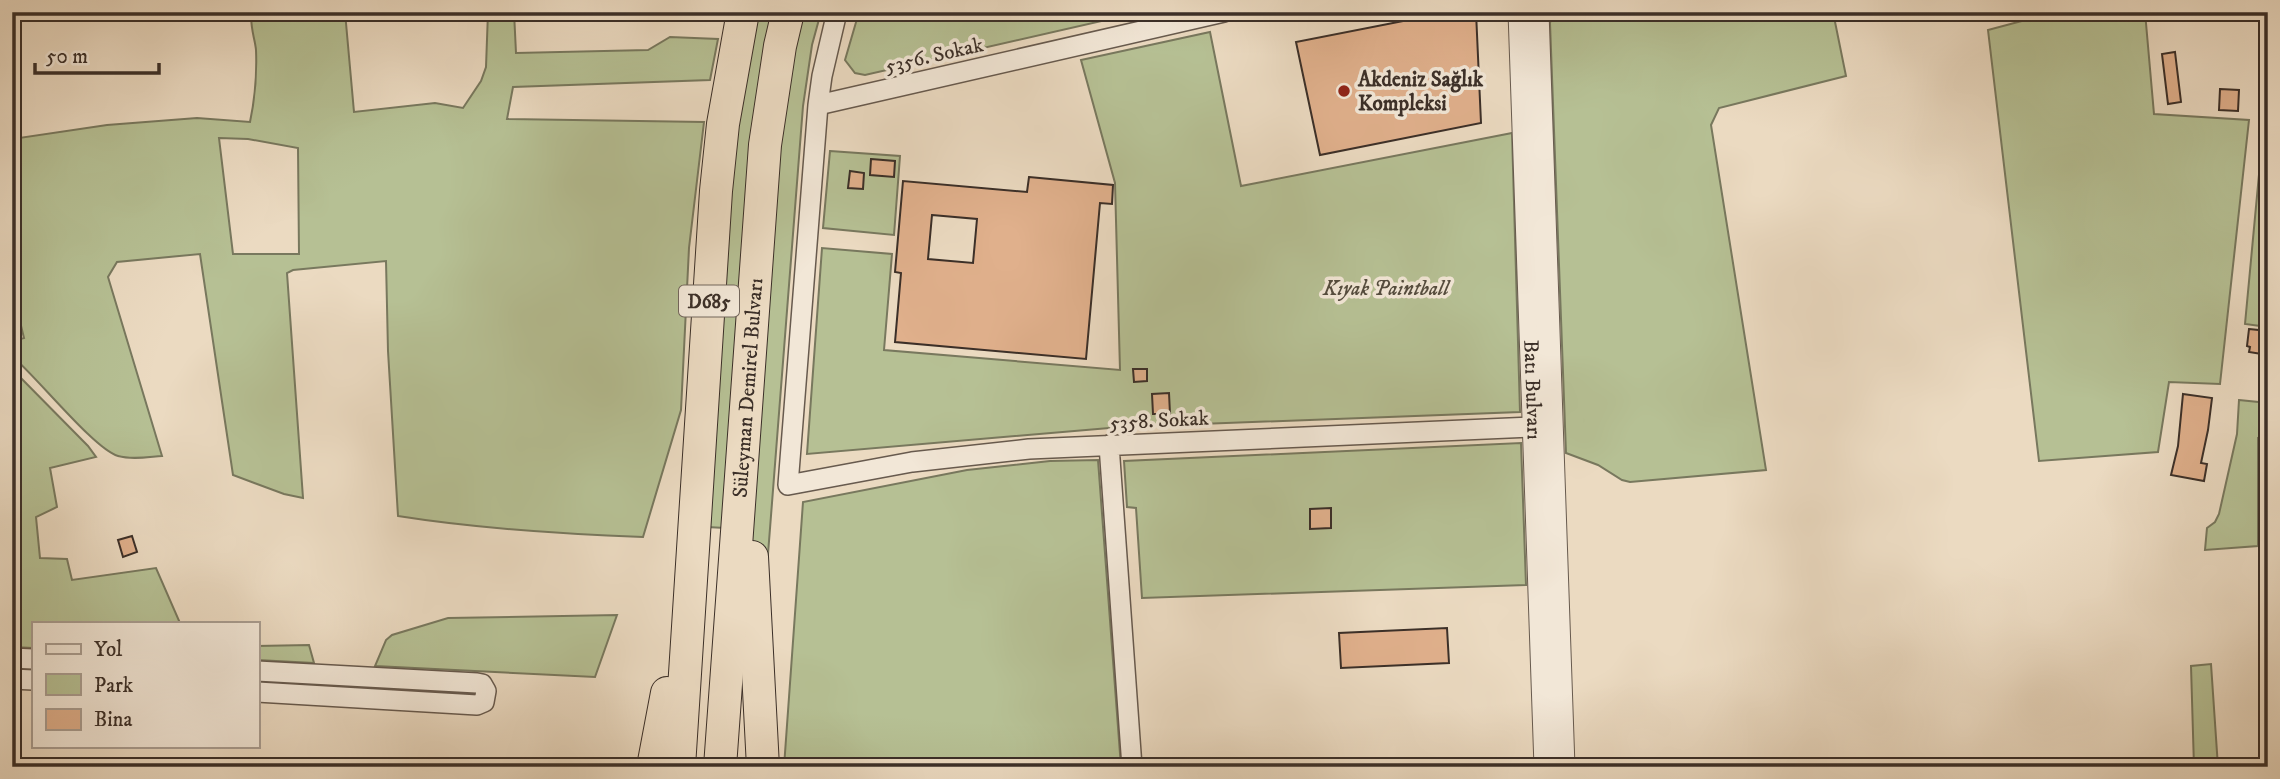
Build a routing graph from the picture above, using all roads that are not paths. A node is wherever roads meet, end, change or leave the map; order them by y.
1 (743, 12) edge
2 (789, 12) edge
3 (837, 12) edge
4 (1224, 12) edge
5 (1520, 12) edge
6 (1537, 12) edge
7 (818, 104) junction
8 (745, 419) junction
9 (1534, 427) junction
10 (1109, 445) junction
11 (690, 593) junction
12 (12, 657) edge
13 (32, 659) edge
14 (259, 671) edge
15 (12, 679) edge
16 (32, 680) edge
17 (259, 692) edge
18 (653, 767) edge
19 (679, 767) edge
20 (720, 767) edge
21 (763, 767) edge
22 (1132, 767) edge
23 (1546, 767) edge
24 (1563, 767) edge

1 - 11 highway, Süleyman Demirel Bulvarı / D685
2 - 8 highway, Süleyman Demirel Bulvarı / D685
3 - 7 street
4 - 7 street, 5356. Sokak
5 - 9 street, Batı Bulvarı
6 - 24 street, Batı Bulvarı
7 - 10 street, 5358. Sokak
8 - 20 highway, Süleyman Demirel Bulvarı / D685
8 - 21 highway
9 - 10 street, 5358. Sokak
9 - 23 street, Batı Bulvarı
10 - 22 street
11 - 18 highway
11 - 19 highway, Süleyman Demirel Bulvarı / D685
12 - 13 street
14 - 17 street
15 - 16 street

